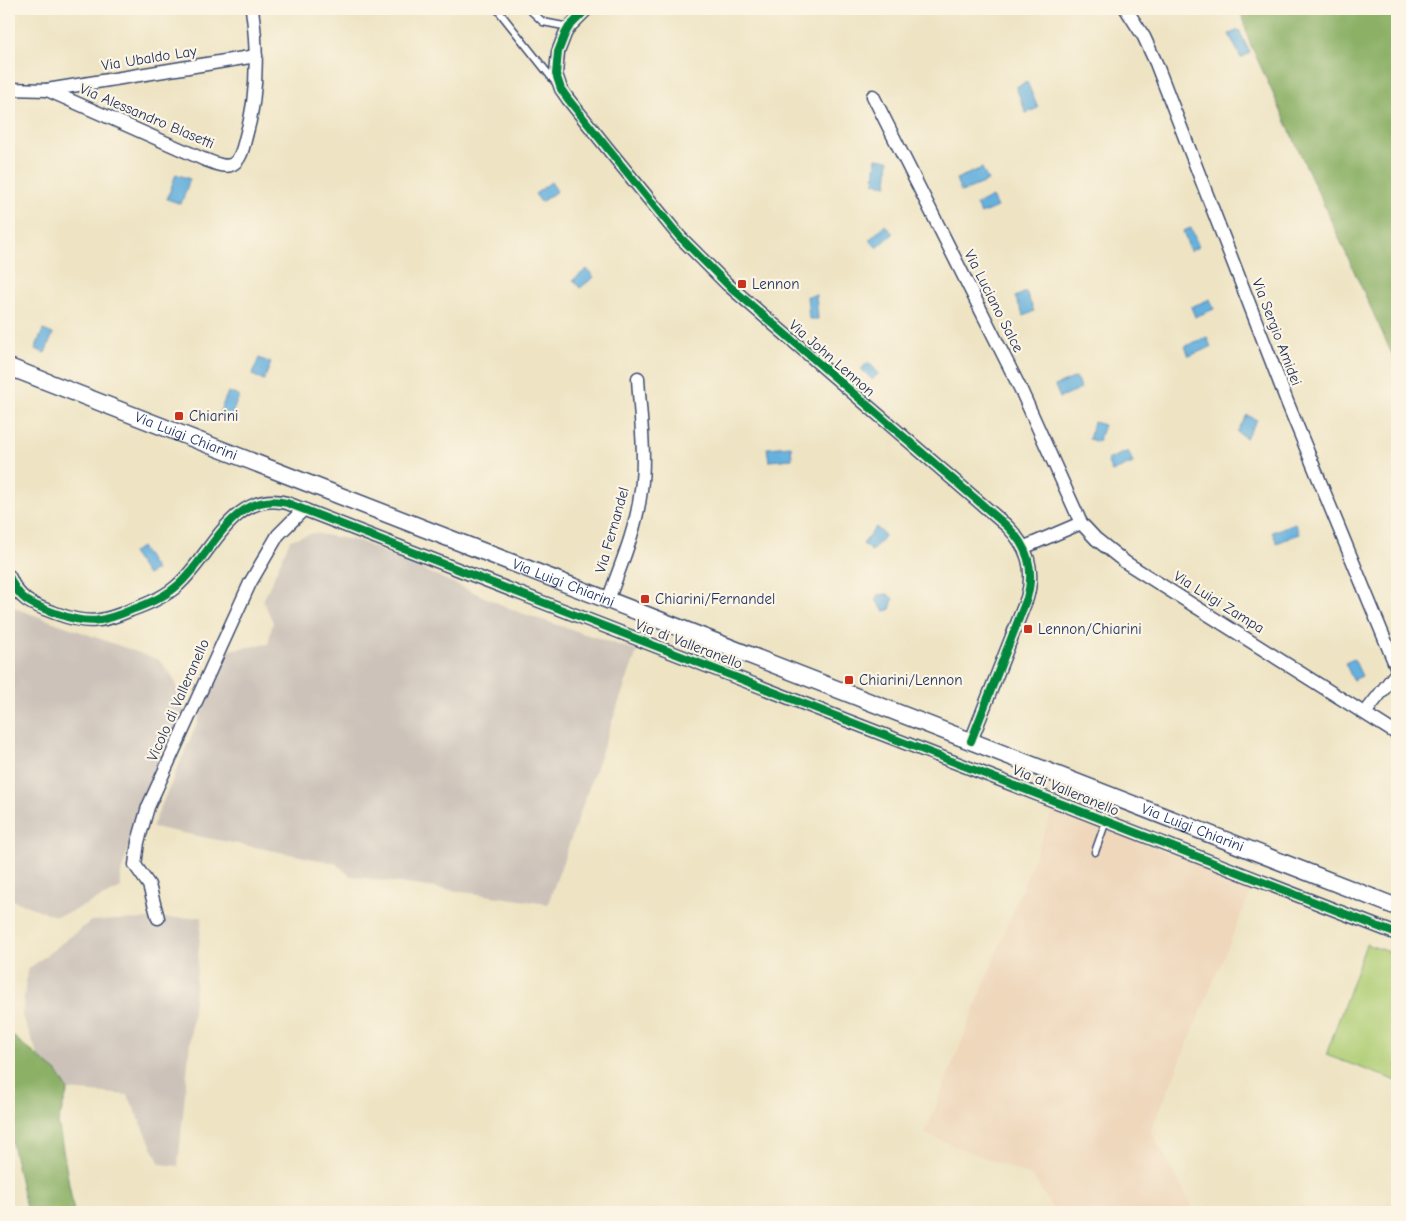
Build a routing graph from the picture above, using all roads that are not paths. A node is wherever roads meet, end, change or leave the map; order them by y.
1 (252, 9) edge
2 (497, 9) edge
3 (529, 9) edge
4 (587, 9) edge
5 (1126, 9) edge
6 (569, 27) junction
7 (256, 56) junction
8 (9, 89) edge
9 (561, 89) junction
10 (47, 90) junction
11 (872, 96) dead end
12 (9, 367) edge
13 (638, 378) dead end
14 (304, 509) junction
15 (1081, 523) junction
16 (1025, 547) junction
17 (9, 576) edge
18 (608, 600) junction
19 (1397, 671) edge
20 (1365, 713) junction
21 (1397, 734) edge
22 (971, 741) junction
23 (1106, 821) junction
24 (1095, 852) dead end
25 (1397, 907) edge
26 (158, 918) dead end
27 (1397, 934) edge

1 - 7 street, Via Alessandro Blasetti
2 - 9 lane
3 - 6 lane
4 - 6 street, Via John Lennon
5 - 19 street, Via Sergio Amidei
6 - 9 street, Via John Lennon
7 - 10 street, Via Ubaldo Lay
7 - 10 street, Via Alessandro Blasetti
8 - 10 street, Via Alessandro Blasetti
9 - 16 street, Via John Lennon
11 - 15 street, Via Luciano Salce
12 - 18 street, Via Luigi Chiarini
13 - 18 street, Via Fernandel
14 - 17 street, Via di Valleranello
14 - 23 street, Via di Valleranello
14 - 26 street, Vicolo di Valleranello
15 - 16 street
15 - 20 street, Via Luigi Zampa
16 - 22 street, Via John Lennon
18 - 22 street, Via Luigi Chiarini
19 - 20 street, Via Sergio Amidei
20 - 21 street, Via Luigi Zampa
22 - 25 street, Via Luigi Chiarini
23 - 24 lane
23 - 27 street, Via di Valleranello

